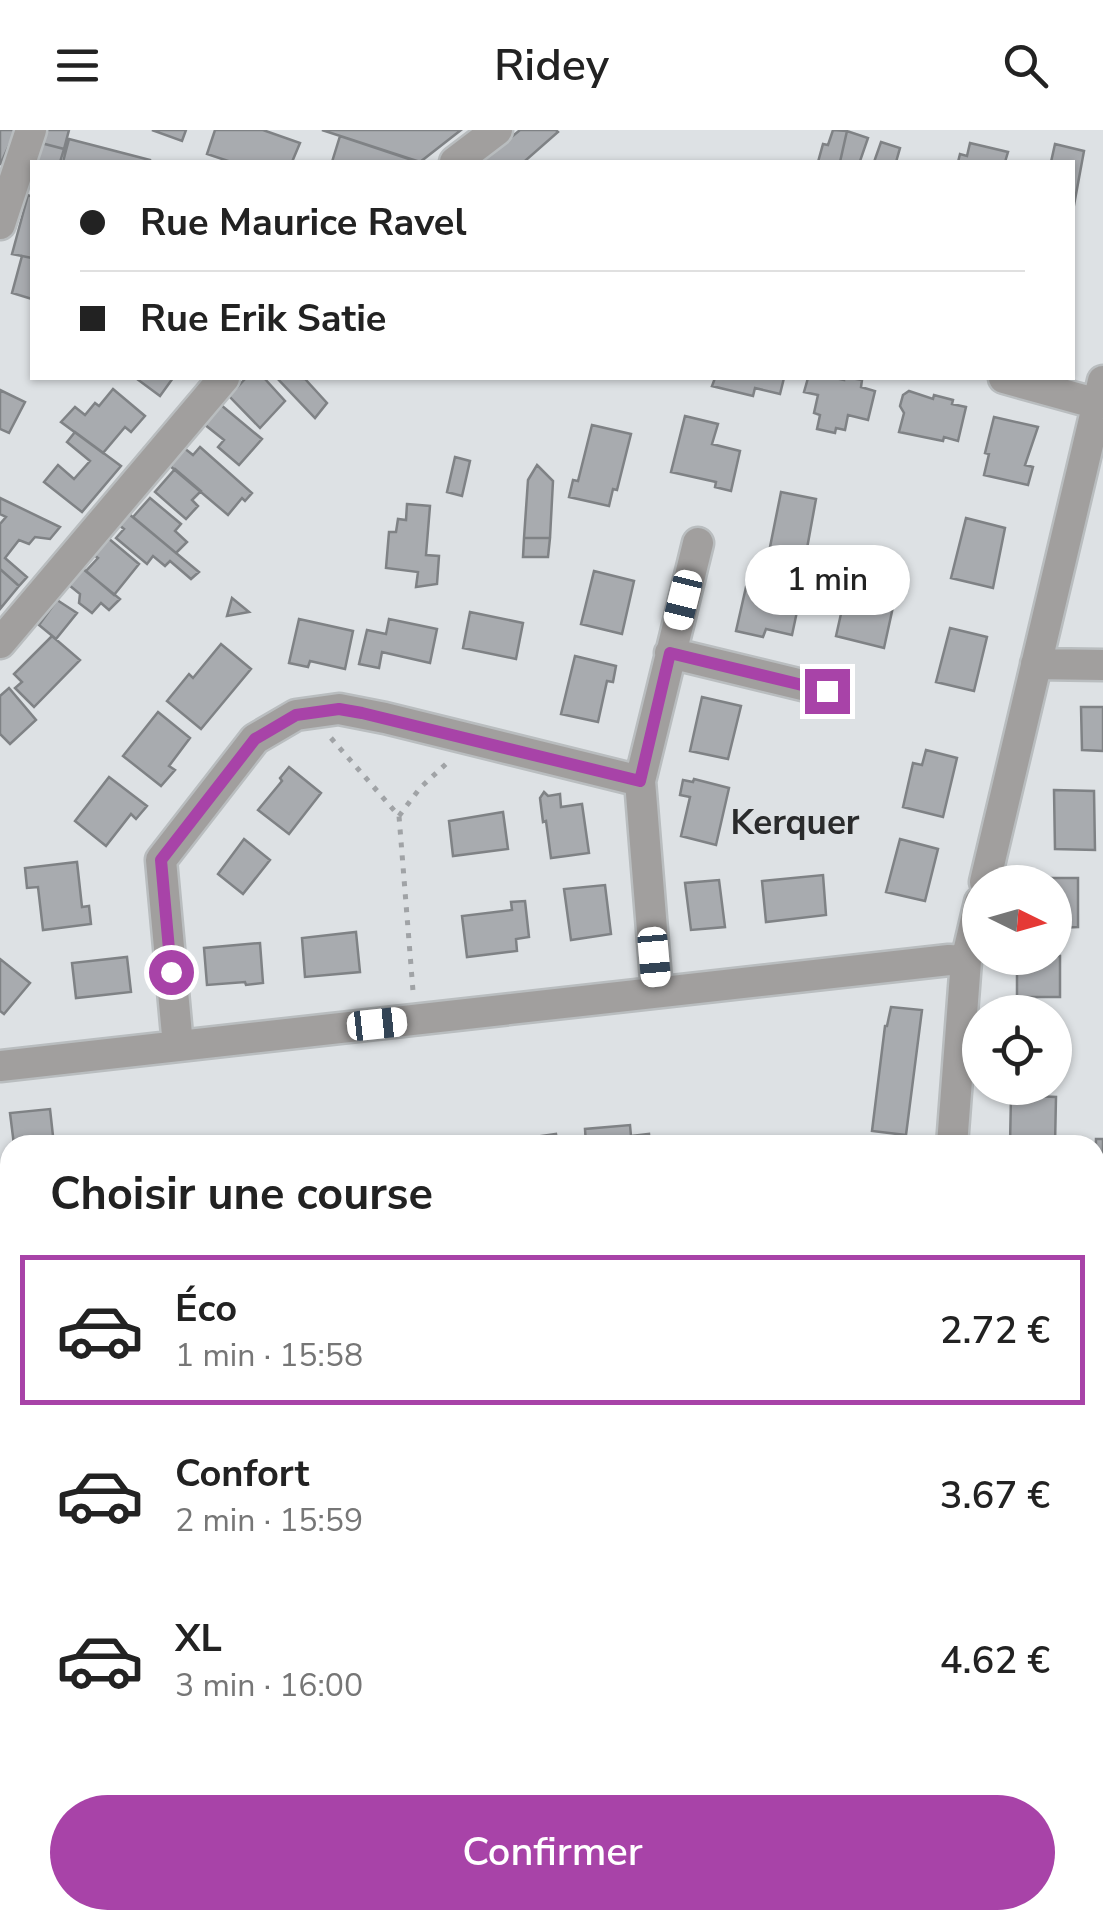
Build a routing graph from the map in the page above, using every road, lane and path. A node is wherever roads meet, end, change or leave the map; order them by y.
1 (31, 130) edge
2 (497, 130) edge
3 (458, 160) edge
4 (0, 224) edge
5 (222, 380) edge
6 (1017, 380) edge
7 (1100, 393) edge
8 (698, 542) dead end
9 (0, 643) edge
10 (670, 653) junction
11 (1036, 664) junction
12 (1103, 665) edge
13 (827, 691) dead end
14 (310, 713) junction
15 (472, 739) junction
16 (640, 781) junction
17 (399, 816) junction
18 (989, 865) edge
19 (962, 961) edge
20 (965, 975) edge
21 (657, 992) junction
22 (415, 1020) junction
23 (178, 1046) junction
24 (0, 1066) edge
25 (953, 1135) edge

1 - 4 street
2 - 3 street
5 - 9 street
6 - 7 street
7 - 11 street
8 - 10 street
10 - 13 street
10 - 16 street
11 - 12 street
11 - 18 street
14 - 15 street
14 - 17 path
14 - 23 street
15 - 16 street
15 - 17 path
16 - 21 street
17 - 22 path
19 - 21 street
20 - 25 street
21 - 22 street
22 - 23 street
23 - 24 street

